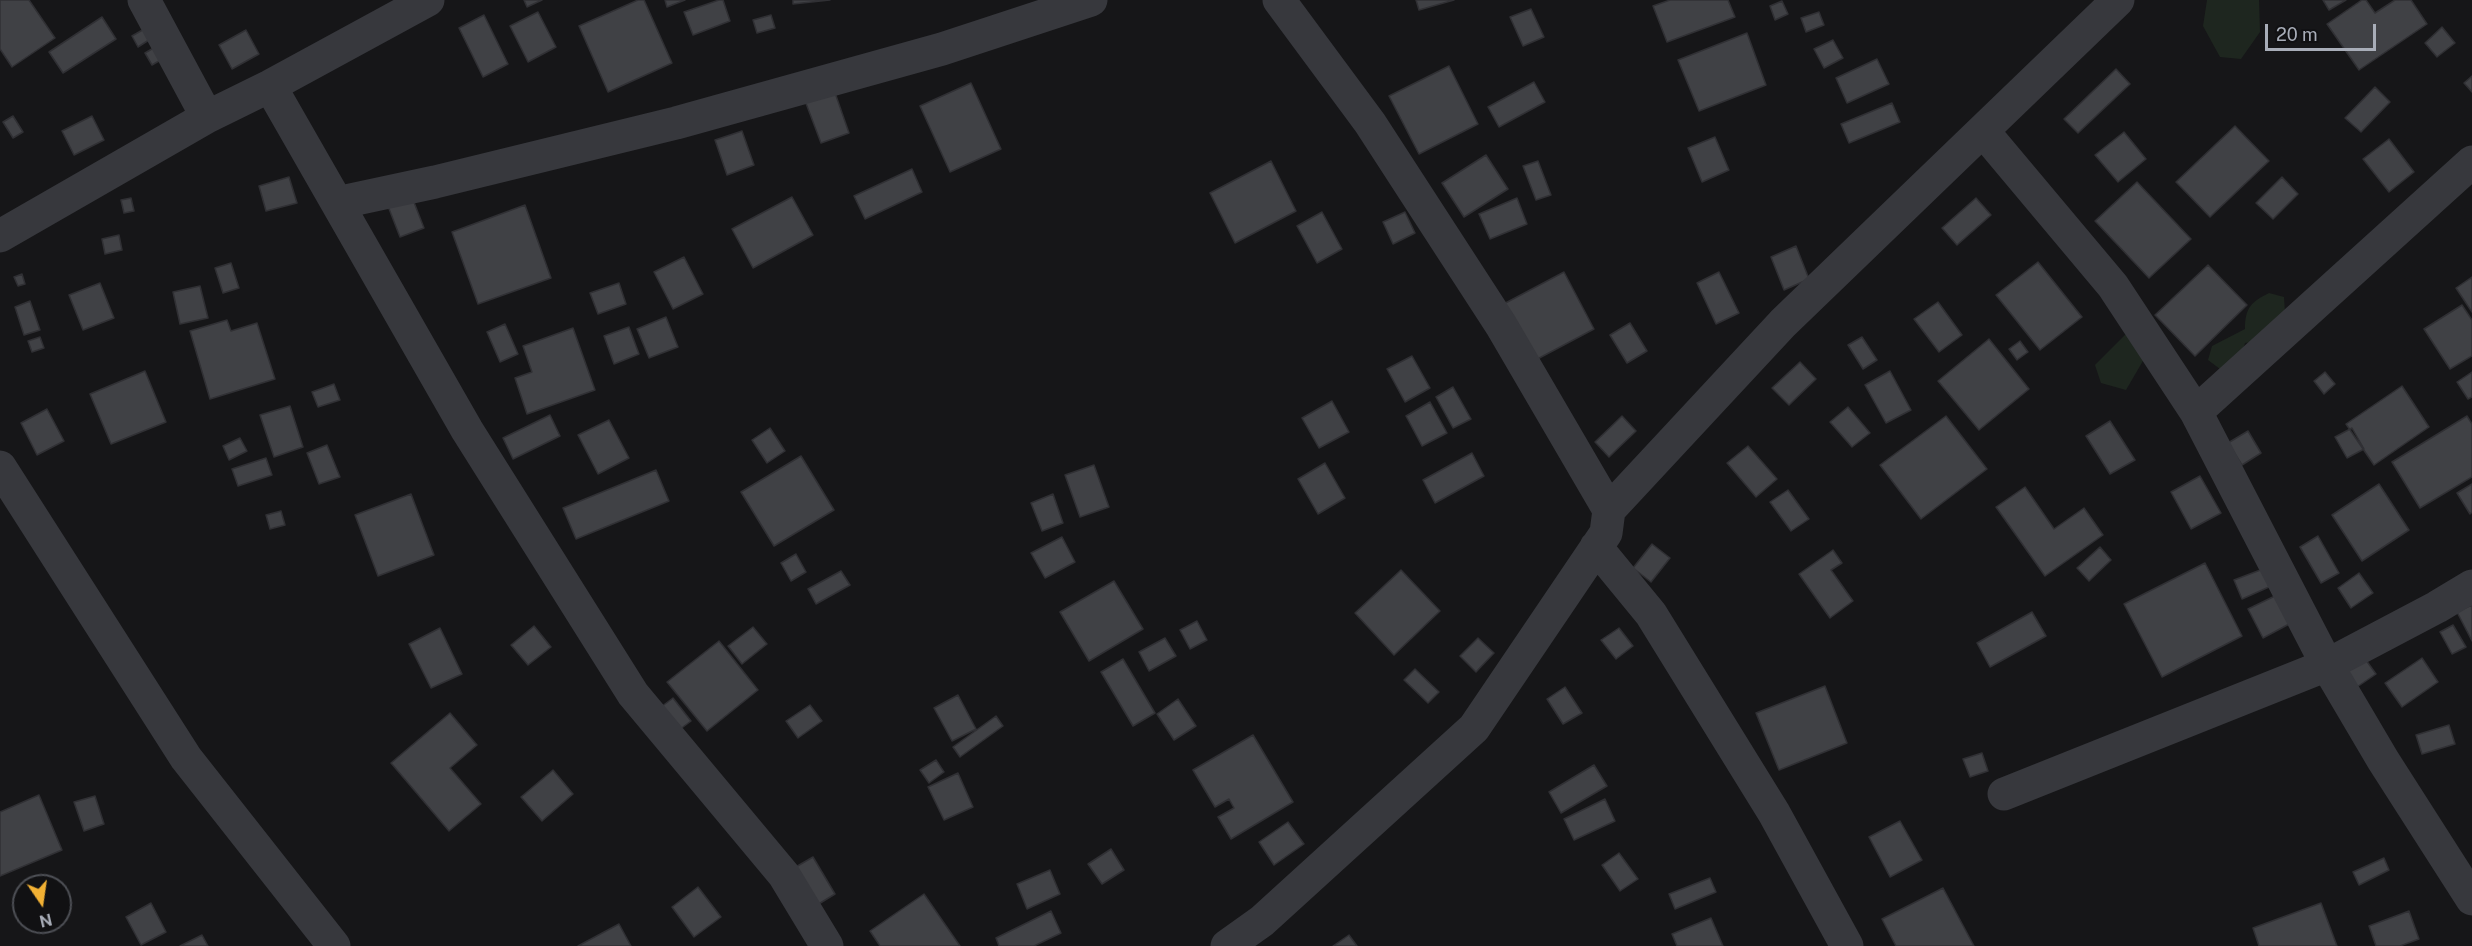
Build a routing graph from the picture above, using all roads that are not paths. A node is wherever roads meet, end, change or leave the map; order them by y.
1 (144, 0) edge
2 (428, 0) edge
3 (1091, 0) edge
4 (1279, 0) edge
5 (2118, 0) edge
6 (270, 86) junction
7 (207, 117) junction
8 (1983, 131) junction
9 (2472, 162) edge
10 (338, 203) junction
11 (0, 236) edge
12 (2196, 412) junction
13 (0, 467) edge
14 (1609, 510) junction
15 (1596, 547) junction
16 (2472, 586) edge
17 (2327, 665) junction
18 (2004, 794) dead end
19 (2472, 899) edge
20 (1269, 934) edge
21 (334, 946) edge
22 (827, 946) edge
23 (1227, 946) edge
24 (1847, 946) edge

1 - 7 street
2 - 6 street
3 - 10 street
4 - 14 street
5 - 8 street
6 - 7 street
6 - 10 street
7 - 11 street
8 - 12 street
8 - 14 street
9 - 12 street
10 - 22 street
12 - 17 street
13 - 21 street
14 - 15 street
15 - 20 street
15 - 24 street
16 - 17 street
17 - 18 street
17 - 19 street
20 - 23 street

